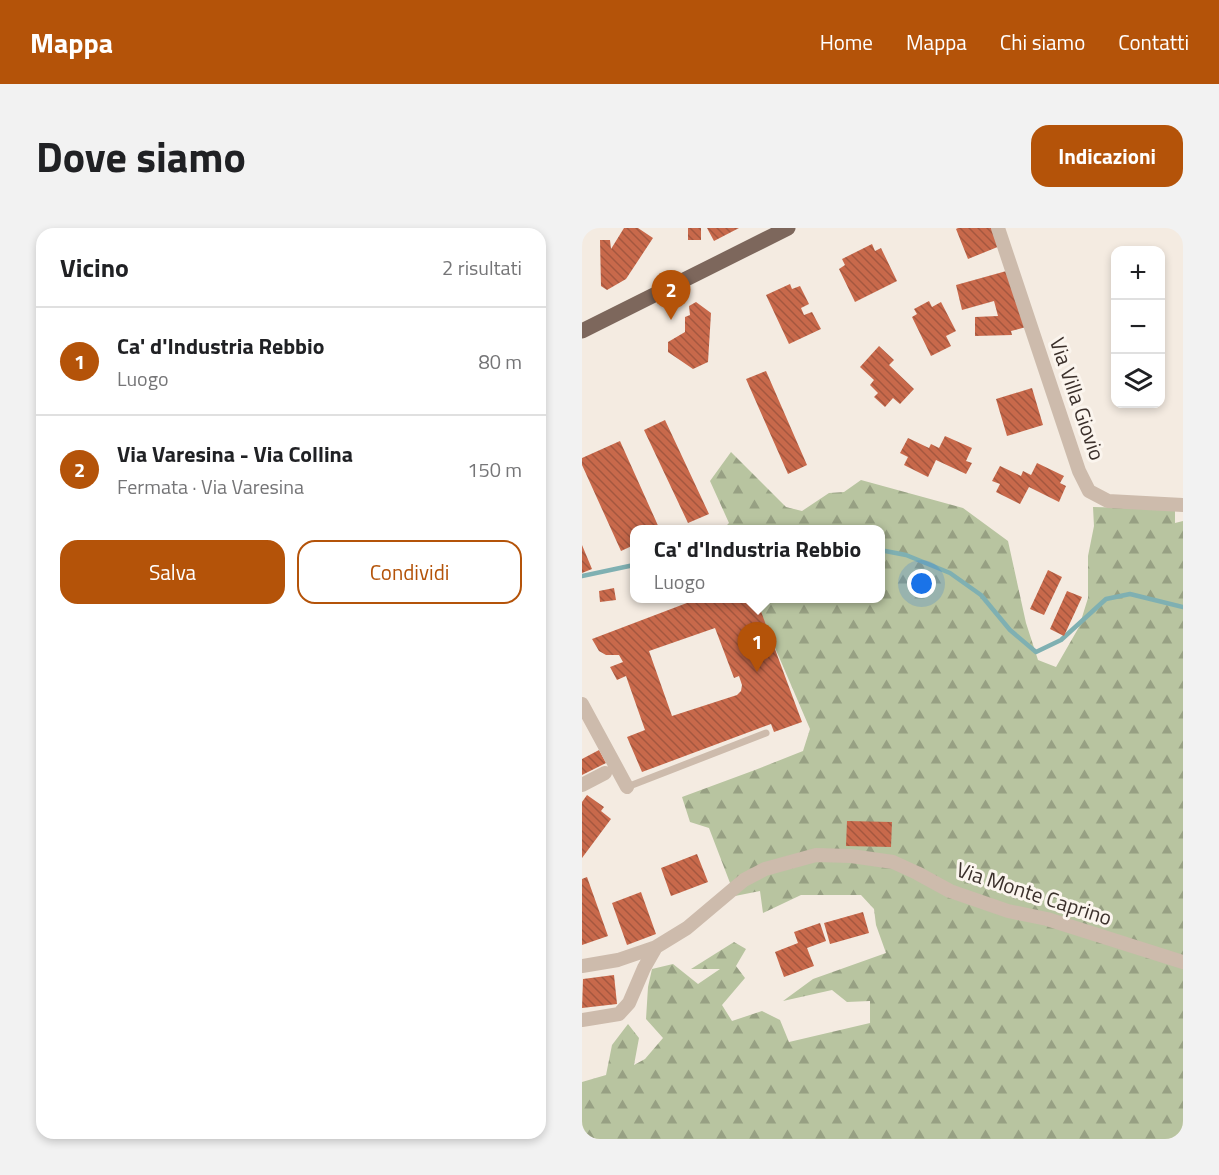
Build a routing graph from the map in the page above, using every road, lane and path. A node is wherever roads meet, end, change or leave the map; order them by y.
1 (788, 228) edge
2 (998, 228) edge
3 (582, 331) edge
4 (1183, 505) edge
5 (582, 704) edge
6 (766, 733) dead end
7 (605, 773) dead end
8 (582, 785) edge
9 (627, 787) joint
10 (656, 947) junction
11 (1183, 962) edge
12 (582, 966) edge
13 (582, 1020) edge

1 - 3 main road
2 - 4 street, Via Villa Giovio
5 - 9 street
6 - 9 lane
7 - 8 street
10 - 11 street, Via Monte Caprino
10 - 12 street, Via Monte Caprino
10 - 13 street

